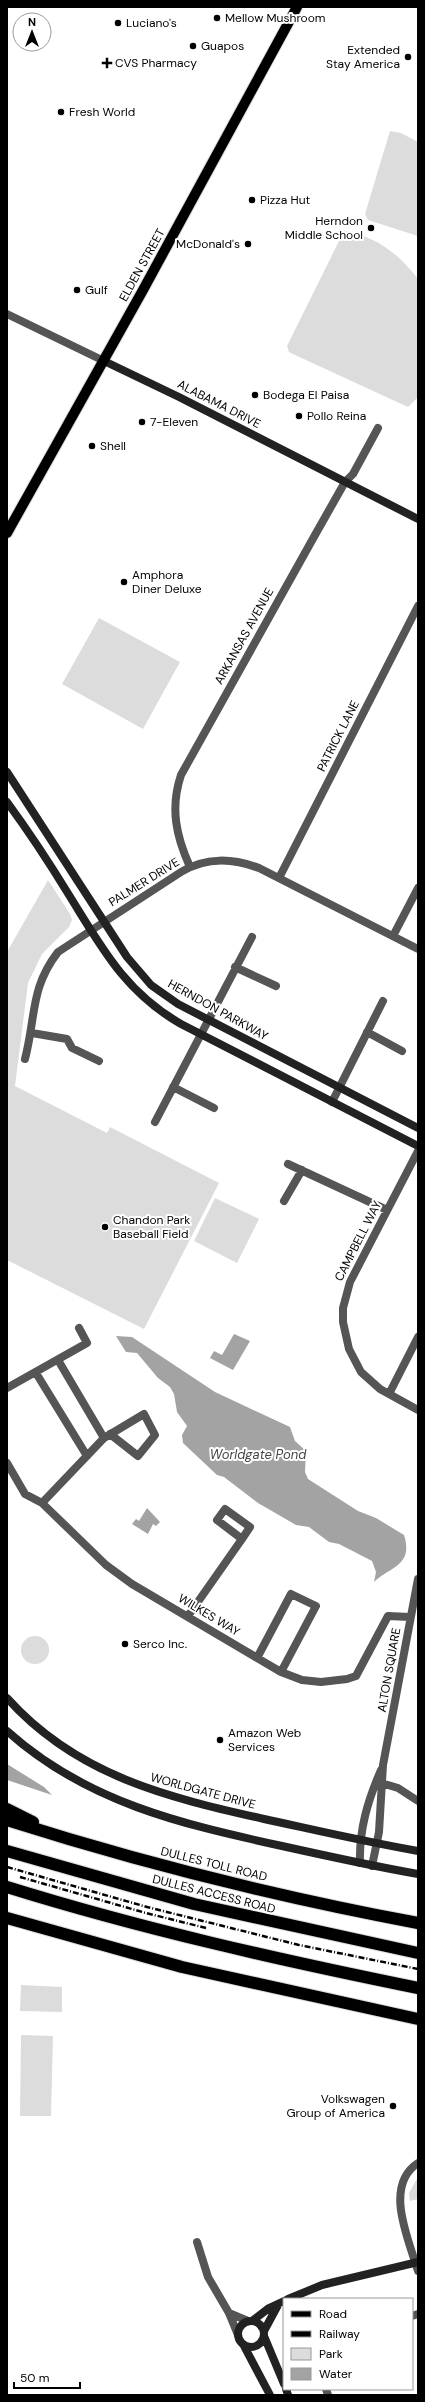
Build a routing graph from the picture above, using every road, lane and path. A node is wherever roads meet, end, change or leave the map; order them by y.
1 (297, 7) edge
2 (7, 314) edge
3 (104, 362) junction
4 (378, 428) dead end
5 (345, 482) junction
6 (418, 519) edge
7 (7, 533) edge
8 (418, 606) edge
9 (7, 772) edge
10 (7, 802) edge
11 (190, 867) junction
12 (279, 878) junction
13 (418, 888) edge
14 (104, 922) junction
15 (91, 930) junction
16 (393, 936) junction
17 (252, 937) dead end
18 (418, 949) edge
19 (235, 967) junction
20 (276, 986) dead end
21 (383, 1001) dead end
22 (207, 1020) junction
23 (367, 1032) junction
24 (32, 1033) junction
25 (200, 1034) junction
26 (402, 1051) dead end
27 (25, 1059) dead end
28 (99, 1061) dead end
29 (173, 1087) junction
30 (339, 1088) junction
31 (332, 1102) junction
32 (214, 1108) dead end
33 (155, 1122) dead end
34 (418, 1128) edge
35 (418, 1146) edge
36 (418, 1151) edge
37 (288, 1164) dead end
38 (302, 1170) junction
39 (284, 1201) dead end
40 (387, 1210) junction
41 (79, 1328) dead end
42 (418, 1338) edge
43 (58, 1360) junction
44 (36, 1373) junction
45 (7, 1388) edge
46 (389, 1394) junction
47 (418, 1410) edge
48 (107, 1436) junction
49 (87, 1456) junction
50 (7, 1463) edge
51 (42, 1503) junction
52 (242, 1538) dead end
53 (418, 1579) edge
54 (188, 1616) junction
55 (410, 1617) junction
56 (257, 1658) junction
57 (281, 1672) junction
58 (7, 1698) edge
59 (7, 1731) edge
60 (379, 1782) junction
61 (418, 1801) edge
62 (7, 1809) edge
63 (7, 1820) edge
64 (66, 1839) junction
65 (359, 1840) junction
66 (376, 1844) junction
67 (7, 1851) edge
68 (418, 1851) edge
69 (360, 1863) junction
70 (372, 1866) junction
71 (418, 1874) edge
72 (7, 1887) edge
73 (7, 1918) edge
74 (418, 1923) edge
75 (418, 1952) edge
76 (418, 1988) edge
77 (418, 2019) edge
78 (418, 2163) edge
79 (197, 2242) dead end
80 (417, 2262) edge
81 (418, 2271) edge
82 (290, 2298) edge
83 (281, 2303) edge
84 (230, 2313) junction
85 (250, 2321) junction
86 (264, 2333) junction
87 (238, 2335) junction
88 (244, 2346) junction
89 (283, 2381) edge
90 (270, 2395) edge

1 - 3 main road, ELDEN STREET
2 - 3 street, ALABAMA DRIVE
3 - 5 street, ALABAMA DRIVE
3 - 7 main road, ELDEN STREET
4 - 5 street, ARKANSAS AVENUE
5 - 6 street, ALABAMA DRIVE
5 - 11 street, ARKANSAS AVENUE
8 - 12 street, PATRICK LANE
9 - 14 street, HERNDON PARKWAY
10 - 15 street
11 - 12 street, PALMER DRIVE
11 - 14 street, PALMER DRIVE
12 - 16 street, PALMER DRIVE
13 - 16 street
14 - 15 street, PALMER DRIVE
14 - 22 street, HERNDON PARKWAY
15 - 24 street, PALMER DRIVE
15 - 25 street
16 - 18 street, PALMER DRIVE
17 - 19 street
19 - 20 street
19 - 22 street
21 - 23 street
22 - 25 street
22 - 30 street, HERNDON PARKWAY
23 - 26 street
23 - 30 street
24 - 27 street, PALMER DRIVE
24 - 28 street
25 - 29 street
25 - 31 street
29 - 32 street
29 - 33 street
30 - 31 street
30 - 34 street, HERNDON PARKWAY
31 - 35 street
36 - 40 street, CAMPBELL WAY
37 - 38 street
38 - 39 street
38 - 40 street
40 - 46 street, CAMPBELL WAY
41 - 43 street
42 - 46 street
43 - 44 street
43 - 48 street
44 - 45 street
44 - 49 street
46 - 47 street, CAMPBELL WAY
48 - 48 street
48 - 49 street
49 - 51 street
50 - 51 street, WILKES WAY
51 - 54 street, WILKES WAY
52 - 54 street
53 - 55 street, ALTON SQUARE
54 - 56 street, WILKES WAY
55 - 57 street, WILKES WAY
55 - 60 street, ALTON SQUARE
56 - 57 street, WILKES WAY
56 - 57 street
58 - 65 street, WORLDGATE DRIVE
59 - 69 street
60 - 61 street
60 - 65 street, ALTON SQUARE
60 - 66 street, ALTON SQUARE
62 - 64 highway
63 - 64 highway, DULLES TOLL ROAD
64 - 74 highway, DULLES TOLL ROAD
65 - 66 street, WORLDGATE DRIVE
65 - 69 street, ALTON SQUARE
66 - 68 street, WORLDGATE DRIVE
66 - 70 street, ALTON SQUARE
67 - 75 highway, DULLES ACCESS ROAD
69 - 70 street
70 - 71 street
72 - 76 highway
73 - 77 highway
78 - 80 street
79 - 84 street
80 - 81 street
80 - 82 street
83 - 85 street
83 - 86 street
84 - 85 street
84 - 87 street
85 - 86 street
85 - 87 street
86 - 88 street
86 - 89 street
87 - 88 street
88 - 90 street

